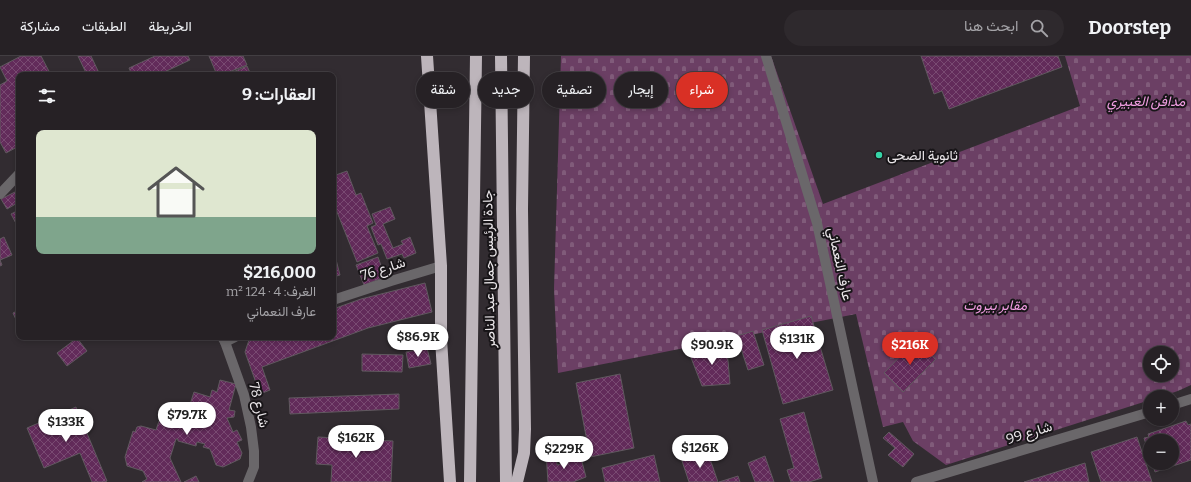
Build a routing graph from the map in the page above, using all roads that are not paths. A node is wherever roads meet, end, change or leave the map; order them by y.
1 (427, 56) edge
2 (472, 56) edge
3 (476, 56) edge
4 (501, 56) edge
5 (524, 56) edge
6 (766, 56) edge
7 (475, 80) junction
8 (16, 177) edge
9 (0, 194) edge
10 (441, 266) junction
11 (336, 299) edge
12 (223, 340) edge
13 (1191, 399) edge
14 (1179, 403) edge
15 (1143, 414) edge
16 (248, 482) edge
17 (450, 482) edge
18 (470, 482) edge
19 (506, 482) edge
20 (517, 482) edge
21 (873, 482) edge
22 (916, 482) edge

1 - 10 highway
2 - 7 highway, جادة الرئيس جمال عبد الناصر
3 - 7 highway, جادة الرئيس جمال عبد الناصر
4 - 19 highway, جادة الرئيس جمال عبد الناصر
5 - 20 highway
6 - 21 street, عارف النعماني
7 - 18 highway, جادة الرئيس جمال عبد الناصر
8 - 9 street
10 - 11 street, شارع 76
10 - 17 highway
12 - 16 street, شارع 78
13 - 14 street
15 - 22 street, شارع 99

